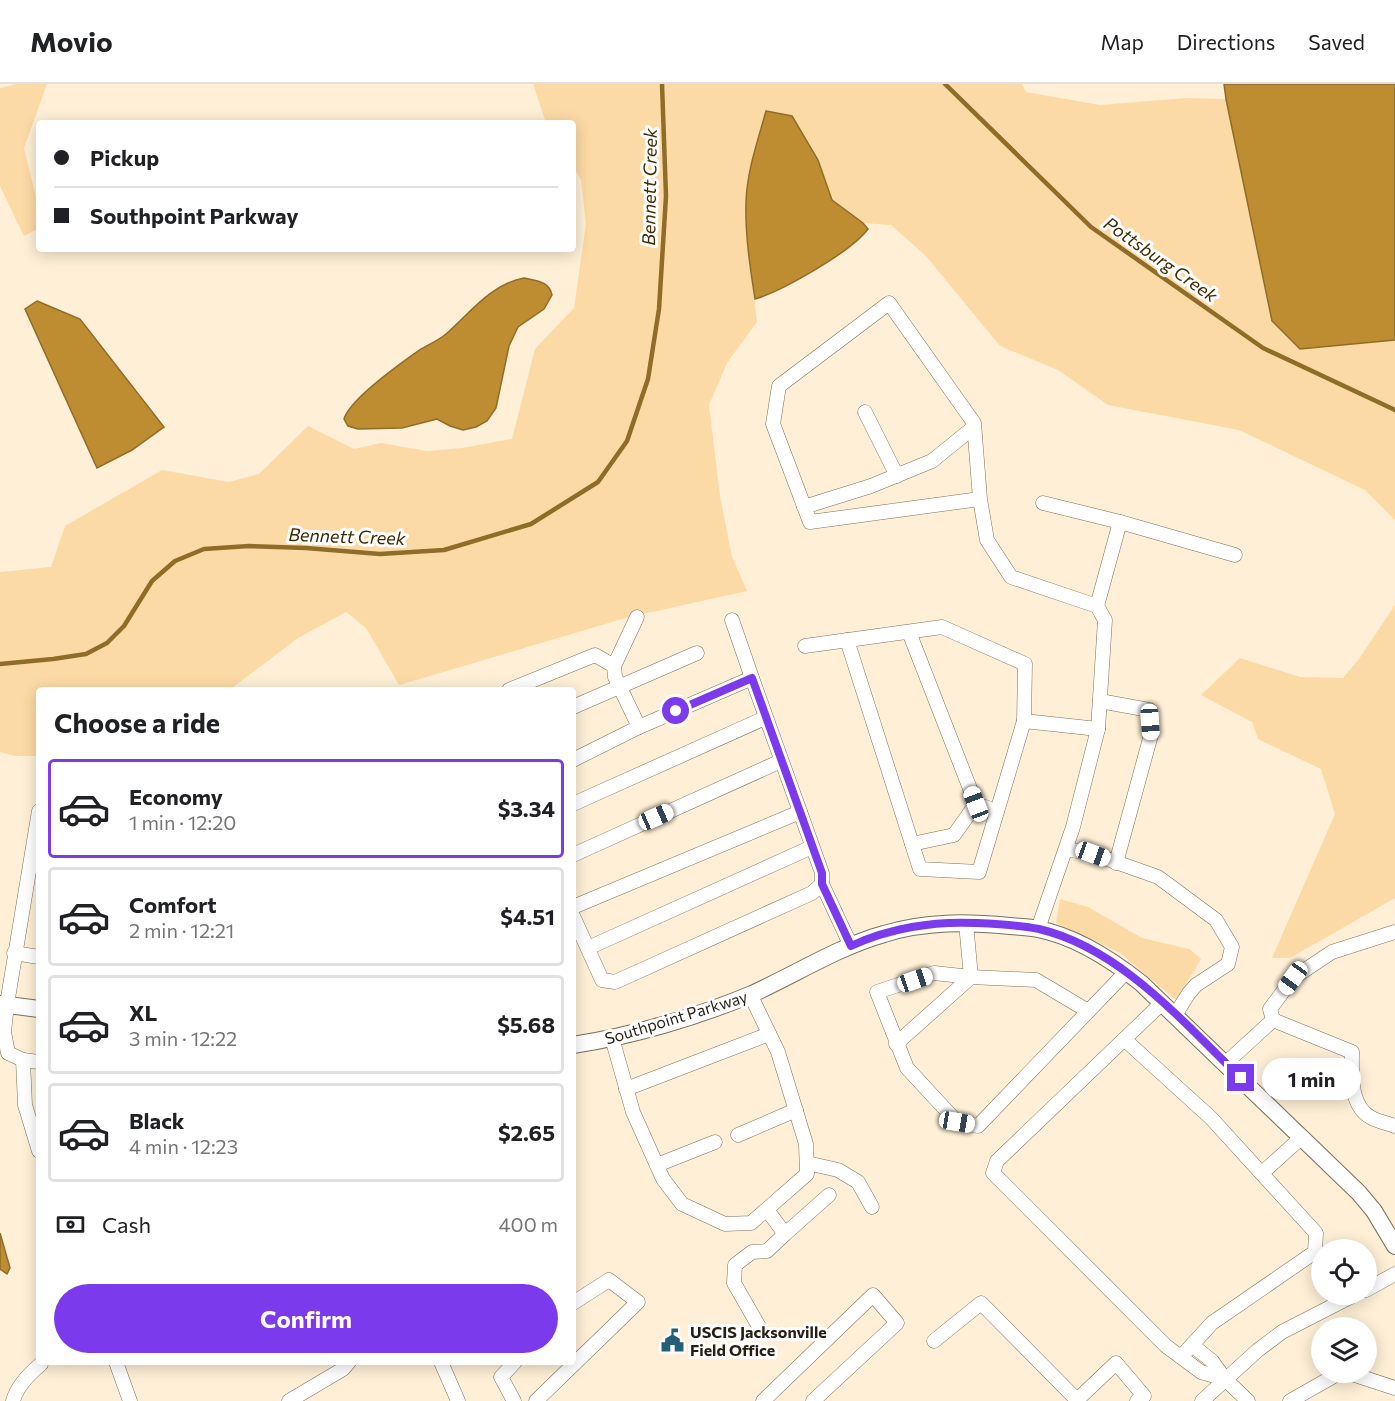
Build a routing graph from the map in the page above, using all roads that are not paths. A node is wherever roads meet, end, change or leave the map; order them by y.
1 (865, 412) dead end
2 (974, 427) junction
3 (897, 476) junction
4 (980, 499) junction
5 (1043, 503) dead end
6 (804, 507) junction
7 (1120, 522) junction
8 (1234, 555) dead end
9 (1097, 606) junction
10 (637, 617) dead end
11 (732, 620) dead end
12 (909, 632) junction
13 (847, 640) junction
14 (805, 646) dead end
15 (697, 653) dead end
16 (614, 666) junction
17 (752, 678) junction
18 (516, 687) edge
19 (620, 688) junction
20 (1100, 701) junction
21 (576, 706) edge
22 (765, 718) junction
23 (1024, 721) junction
24 (639, 727) junction
25 (1098, 729) junction
26 (576, 758) edge
27 (781, 761) junction
28 (576, 803) edge
29 (976, 804) junction
30 (997, 811) junction
31 (800, 812) junction
32 (36, 828) edge
33 (912, 844) junction
34 (812, 847) junction
35 (1066, 849) junction
36 (576, 854) edge
37 (1116, 863) junction
38 (822, 884) junction
39 (576, 906) edge
40 (576, 922) edge
41 (966, 923) junction
42 (1038, 929) junction
43 (1395, 932) edge
44 (851, 946) junction
45 (588, 948) junction
46 (14, 953) junction
47 (36, 957) edge
48 (1127, 971) junction
49 (971, 977) junction
50 (750, 994) junction
51 (1162, 1003) junction
52 (4, 1004) edge
53 (36, 1009) edge
54 (1088, 1011) junction
55 (1175, 1015) junction
56 (1273, 1020) junction
57 (769, 1034) junction
58 (612, 1038) junction
59 (1124, 1039) junction
60 (576, 1044) edge
61 (896, 1044) junction
62 (23, 1060) junction
63 (36, 1062) edge
64 (1226, 1064) junction
65 (626, 1089) junction
66 (796, 1110) junction
67 (1395, 1126) edge
68 (738, 1135) dead end
69 (1302, 1137) junction
70 (36, 1140) edge
71 (715, 1142) dead end
72 (807, 1162) junction
73 (657, 1165) junction
74 (1262, 1173) junction
75 (829, 1195) dead end
76 (872, 1207) dead end
77 (767, 1210) junction
78 (785, 1234) junction
79 (1395, 1246) edge
80 (1395, 1274) edge
81 (1377, 1284) edge
82 (576, 1301) edge
83 (1335, 1305) edge
84 (761, 1329) dead end
85 (934, 1341) dead end
86 (1192, 1345) junction
87 (1181, 1357) junction
88 (576, 1363) edge
89 (40, 1365) edge
90 (117, 1365) edge
91 (346, 1365) edge
92 (442, 1365) edge
93 (512, 1365) edge
94 (574, 1365) edge
95 (1225, 1378) junction
96 (1377, 1382) edge
97 (1322, 1383) edge
98 (1395, 1388) edge
99 (15, 1399) edge
100 (1076, 1400) edge
101 (130, 1401) edge
102 (289, 1401) edge
103 (458, 1401) edge
104 (514, 1401) edge
105 (537, 1401) edge
106 (763, 1401) edge
107 (813, 1401) edge
108 (1137, 1401) edge
109 (1202, 1401) edge
110 (1248, 1401) edge
111 (1290, 1401) edge

1 - 3 street
2 - 3 street
2 - 4 street
2 - 6 street
3 - 6 street
4 - 6 street
4 - 9 street
5 - 7 street
7 - 8 street
7 - 9 street
9 - 20 street
10 - 16 street
11 - 17 street
12 - 13 street
12 - 23 street
12 - 29 street
13 - 14 street
13 - 33 street
15 - 19 street
16 - 18 street
16 - 19 street
17 - 22 street
17 - 24 street
19 - 21 street
19 - 24 street
20 - 25 street
20 - 37 street
22 - 27 street
22 - 28 street
23 - 25 street
23 - 30 street
24 - 26 street
25 - 35 street
27 - 31 street
27 - 36 street
29 - 30 street
29 - 33 street
30 - 33 street
31 - 34 street
31 - 39 street
32 - 46 street
34 - 38 street
34 - 45 street
35 - 37 street
35 - 42 street
37 - 55 street
38 - 44 street
38 - 45 street
40 - 45 street
41 - 42 main road, Southpoint Parkway
41 - 44 main road, Southpoint Parkway
41 - 49 street
42 - 48 main road, Southpoint Parkway
43 - 56 street
44 - 50 main road, Southpoint Parkway
46 - 47 street
46 - 52 street
48 - 51 main road, Southpoint Parkway
48 - 54 street
49 - 54 street
49 - 61 street
49 - 61 street
50 - 57 street
50 - 58 main road, Southpoint Parkway
51 - 55 main road, Southpoint Parkway
51 - 59 street
52 - 53 main road
52 - 62 street
54 - 61 street
55 - 64 main road, Southpoint Parkway
56 - 64 street
56 - 67 street
57 - 65 street
57 - 66 street
58 - 60 main road, Southpoint Parkway
58 - 65 street
59 - 74 street
59 - 87 street
62 - 63 street
62 - 70 street
64 - 69 main road, Southpoint Parkway
65 - 73 street
66 - 68 street
66 - 72 street
69 - 74 street
69 - 79 main road, Southpoint Parkway
71 - 73 street
72 - 76 street
72 - 77 street
73 - 77 street
74 - 86 street
75 - 78 street
77 - 78 street
78 - 84 street
80 - 81 street
82 - 88 street
83 - 95 street
85 - 100 street
86 - 87 street
86 - 95 street
87 - 95 street
89 - 99 street
90 - 101 street
91 - 102 street
92 - 103 street
93 - 104 street
94 - 105 street
95 - 109 street
95 - 110 street
96 - 98 street
97 - 111 street
100 - 108 street
106 - 107 street

